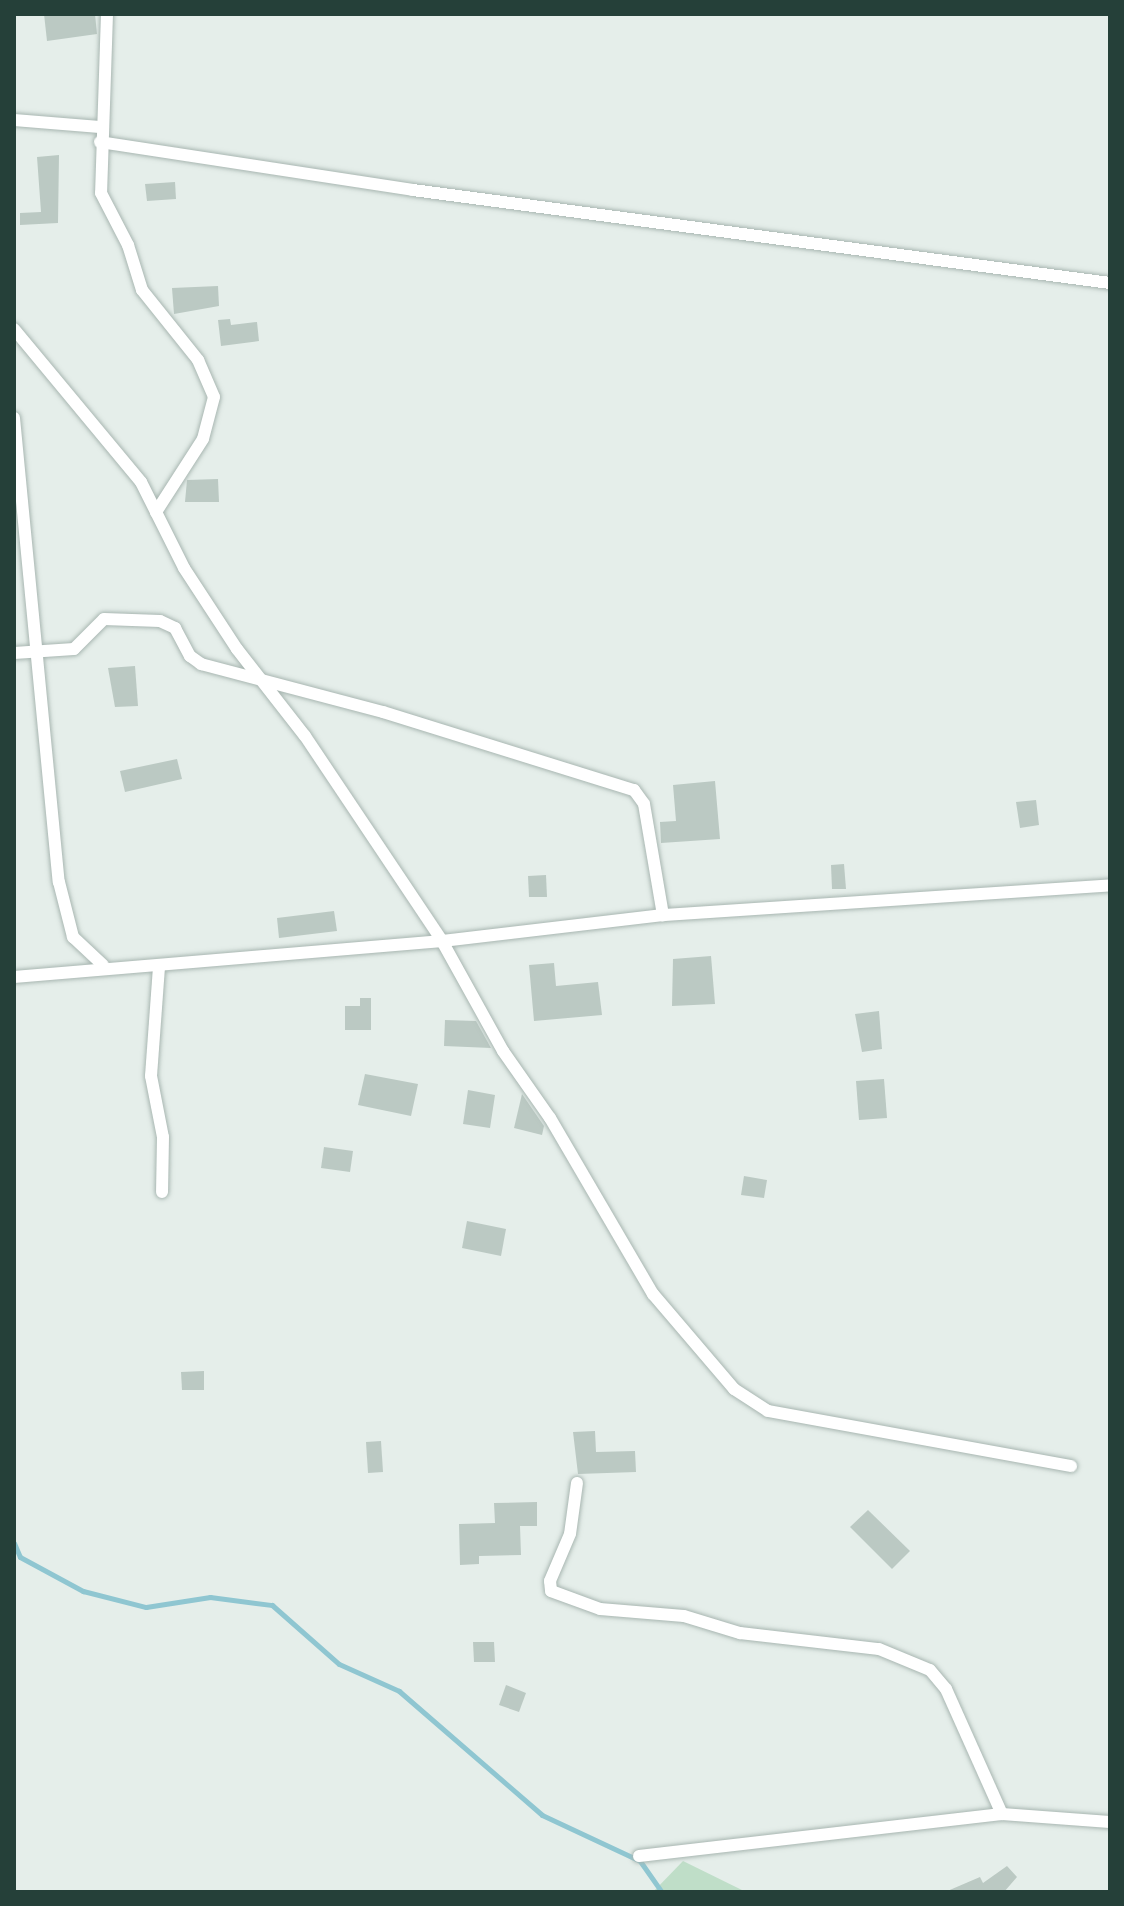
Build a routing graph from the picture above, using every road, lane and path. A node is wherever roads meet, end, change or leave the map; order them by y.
1 (107, 14) edge
2 (14, 120) edge
3 (100, 127) junction
4 (100, 142) junction
5 (1110, 283) edge
6 (14, 329) edge
7 (14, 427) edge
8 (16, 458) edge
9 (156, 512) junction
10 (40, 652) junction
11 (14, 653) edge
12 (260, 679) junction
13 (1110, 885) edge
14 (663, 915) junction
15 (442, 941) junction
16 (103, 965) junction
17 (159, 967) junction
18 (14, 977) edge
19 (162, 1192) dead end
20 (1071, 1466) dead end
21 (577, 1483) dead end
22 (1002, 1814) junction
23 (1110, 1822) edge
24 (639, 1856) dead end

1 - 3 street
2 - 3 street
3 - 4 street
4 - 5 street
4 - 9 street
6 - 9 street
7 - 8 street
8 - 10 street
9 - 12 street
10 - 11 street
10 - 12 street
10 - 16 street
12 - 14 street
12 - 15 street
13 - 14 street
14 - 15 street
15 - 17 street
15 - 20 street
16 - 17 street
16 - 18 street
17 - 19 street
21 - 22 street
22 - 23 street
22 - 24 street

